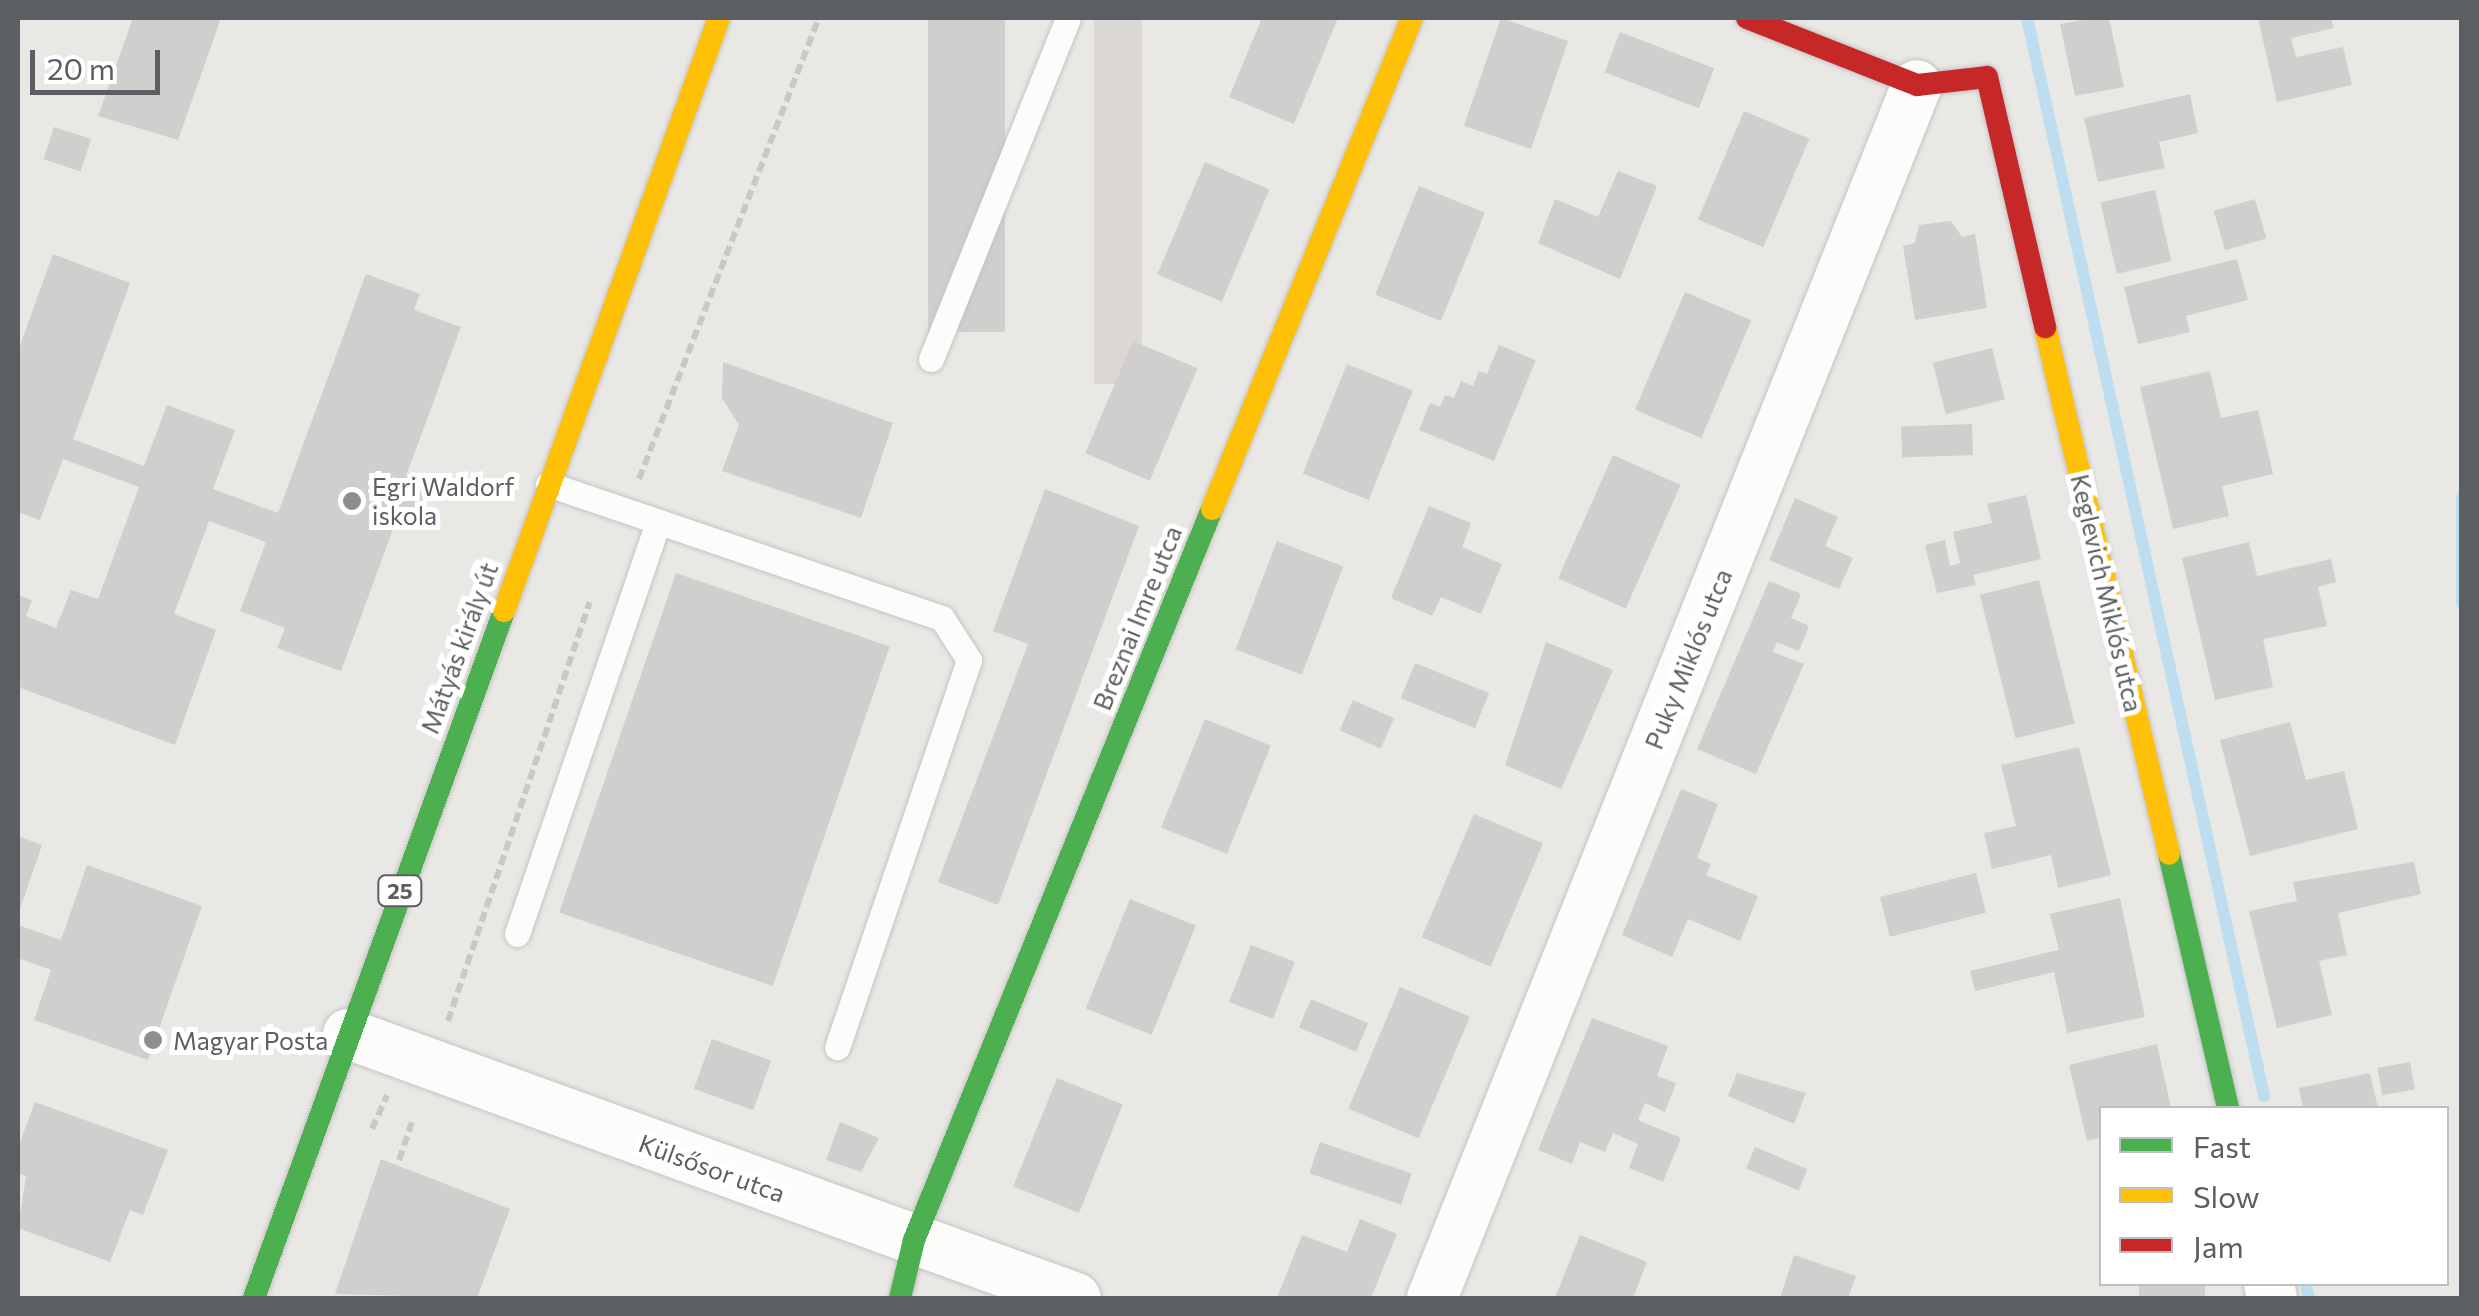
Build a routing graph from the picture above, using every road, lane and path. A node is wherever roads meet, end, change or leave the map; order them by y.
1 (718, 18) edge
2 (1068, 18) edge
3 (1412, 18) edge
4 (1747, 18) edge
5 (1917, 85) junction
6 (931, 359) dead end
7 (548, 484) junction
8 (658, 522) junction
9 (517, 934) dead end
10 (348, 1034) junction
11 (837, 1046) dead end
12 (432, 1068) junction
13 (2228, 1106) edge
14 (412, 1122) dead end
15 (371, 1133) dead end
16 (399, 1160) dead end
17 (914, 1240) junction
18 (254, 1298) edge
19 (900, 1298) edge
20 (1076, 1298) edge
21 (1432, 1298) edge

1 - 7 street, Mátyás király út / 25
2 - 6 lane
3 - 17 street, Breznai Imre utca
4 - 5 street
5 - 13 street, Keglevich Miklós utca
5 - 21 street, Puky Miklós utca
7 - 8 lane
7 - 10 street, Mátyás király út / 25
8 - 9 lane
8 - 11 lane
10 - 12 street, Külsősor utca
10 - 18 street, Mátyás király út / 25
12 - 15 path
12 - 17 street, Külsősor utca
14 - 16 path
17 - 19 street, Breznai Imre utca
17 - 20 street, Külsősor utca

